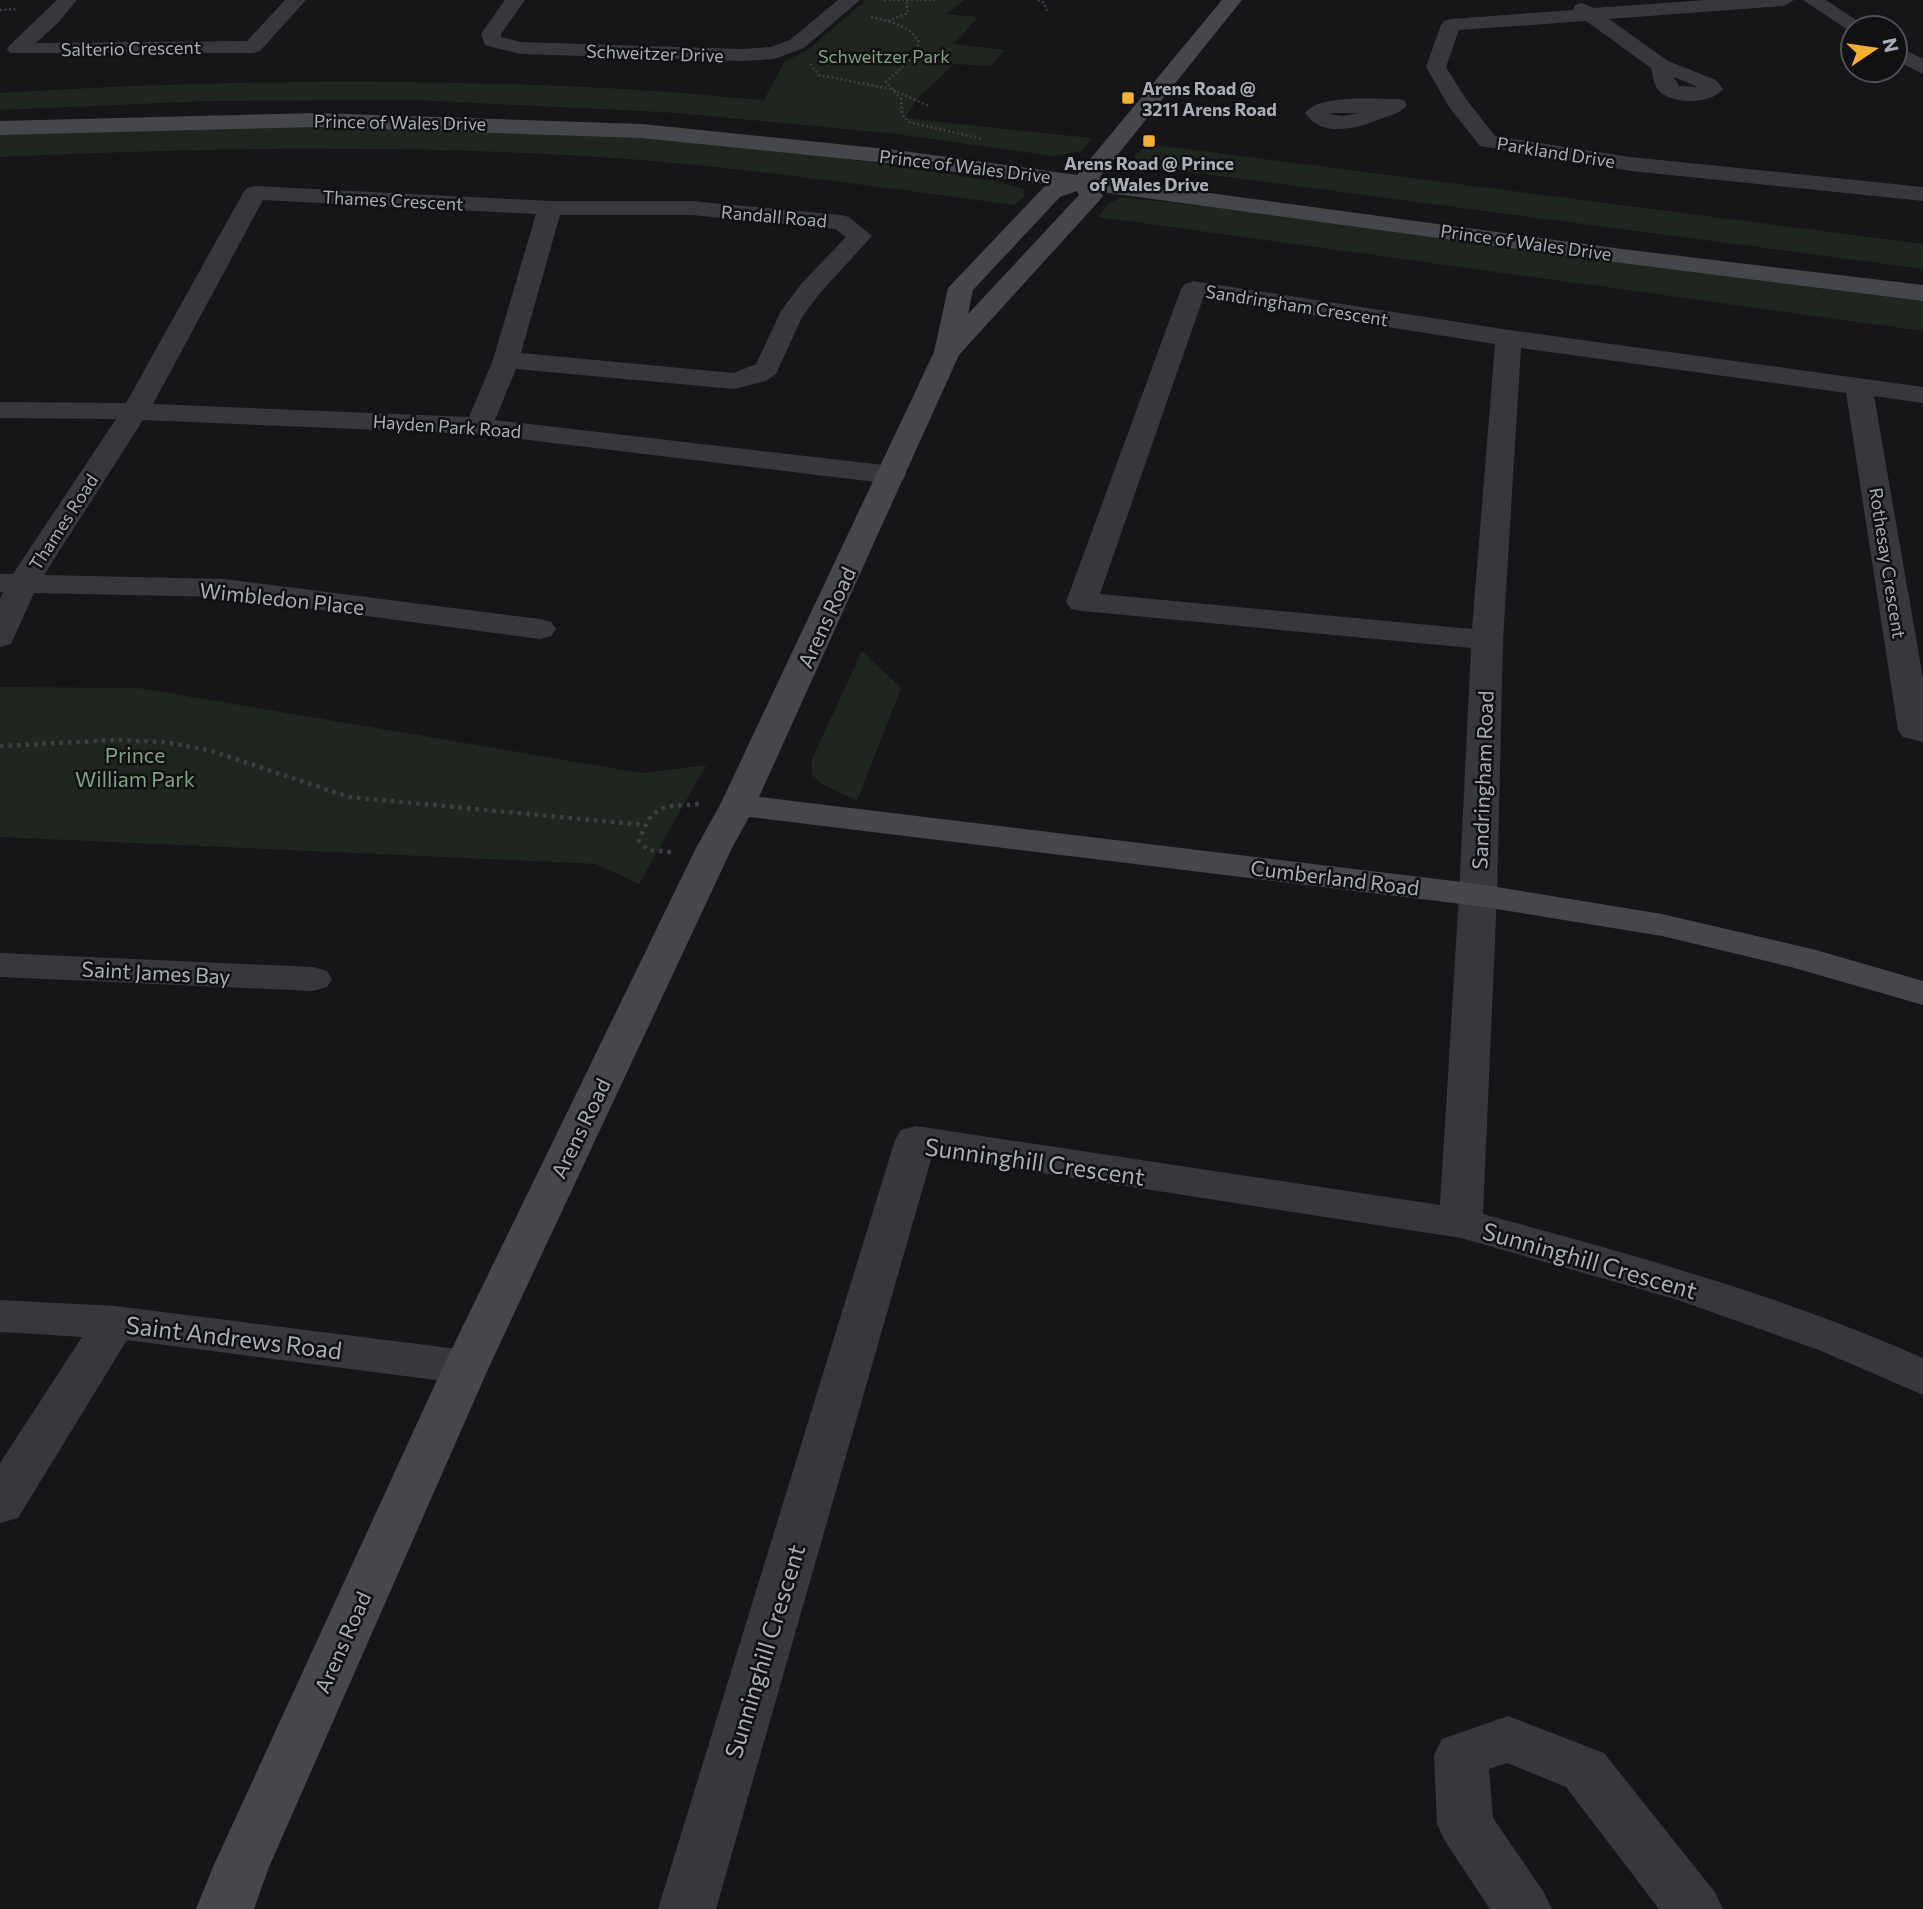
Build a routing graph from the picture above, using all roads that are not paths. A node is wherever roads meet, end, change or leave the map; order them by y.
1 (67, 0) edge
2 (296, 0) edge
3 (515, 0) edge
4 (850, 0) edge
5 (1232, 0) edge
6 (1571, 0) edge
7 (1784, 0) edge
8 (1813, 0) edge
9 (1590, 14) junction
10 (1839, 16) edge
11 (1661, 65) dead end
12 (1457, 102) junction
13 (1396, 105) dead end
14 (0, 117) edge
15 (0, 128) edge
16 (1090, 174) junction
17 (1923, 194) edge
18 (550, 208) junction
19 (1923, 274) edge
20 (1923, 293) edge
21 (1509, 338) junction
22 (947, 352) junction
23 (506, 360) junction
24 (1859, 388) junction
25 (1923, 395) edge
26 (0, 410) edge
27 (135, 411) junction
28 (479, 426) junction
29 (892, 475) junction
30 (11, 584) edge
31 (540, 629) dead end
32 (0, 637) edge
33 (1487, 640) junction
34 (1923, 732) edge
35 (740, 801) junction
36 (1478, 895) junction
37 (0, 965) edge
38 (313, 979) dead end
39 (1923, 993) edge
40 (1461, 1223) junction
41 (0, 1317) edge
42 (115, 1322) junction
43 (466, 1367) junction
44 (1923, 1378) edge
45 (0, 1504) edge
46 (225, 1909) edge
47 (687, 1909) edge
48 (1523, 1909) edge
49 (1694, 1909) edge

1 - 2 street, Salterio Crescent
3 - 4 street, Schweitzer Drive
5 - 16 main road, Arens Road
6 - 9 street
7 - 9 street, Parkland Drive
8 - 10 street
9 - 11 street
9 - 12 street, Parkland Drive
12 - 13 street
12 - 17 street, Parkland Drive
14 - 16 main road, Prince of Wales Drive
15 - 16 main road, Prince of Wales Drive
16 - 19 main road, Prince of Wales Drive
16 - 20 main road, Prince of Wales Drive
16 - 22 main road, Arens Road
16 - 22 main road, Arens Road
18 - 23 street
18 - 23 street, Randall Road
18 - 27 street, Thames Crescent
21 - 24 street, Sandringham Crescent
21 - 33 street, Sandringham Road
21 - 33 street, Sandringham Crescent
22 - 29 main road, Arens Road
23 - 28 street
24 - 25 street, Sandringham Crescent
24 - 34 street, Rothesay Crescent
26 - 27 street, Hayden Park Road
27 - 28 street, Hayden Park Road
27 - 30 street, Thames Road
28 - 29 street, Hayden Park Road
29 - 35 main road, Arens Road
30 - 31 street, Wimbledon Place
30 - 32 street, Thames Road
33 - 36 street, Sandringham Road
35 - 36 main road, Cumberland Road
35 - 43 main road, Arens Road
36 - 39 main road, Cumberland Road
36 - 40 street, Sandringham Road
37 - 38 street, Saint James Bay
40 - 44 street, Sunninghill Crescent
40 - 47 street, Sunninghill Crescent
41 - 42 street, Saint Andrews Road
42 - 43 street, Saint Andrews Road
42 - 45 street
43 - 46 main road, Arens Road
48 - 49 street

